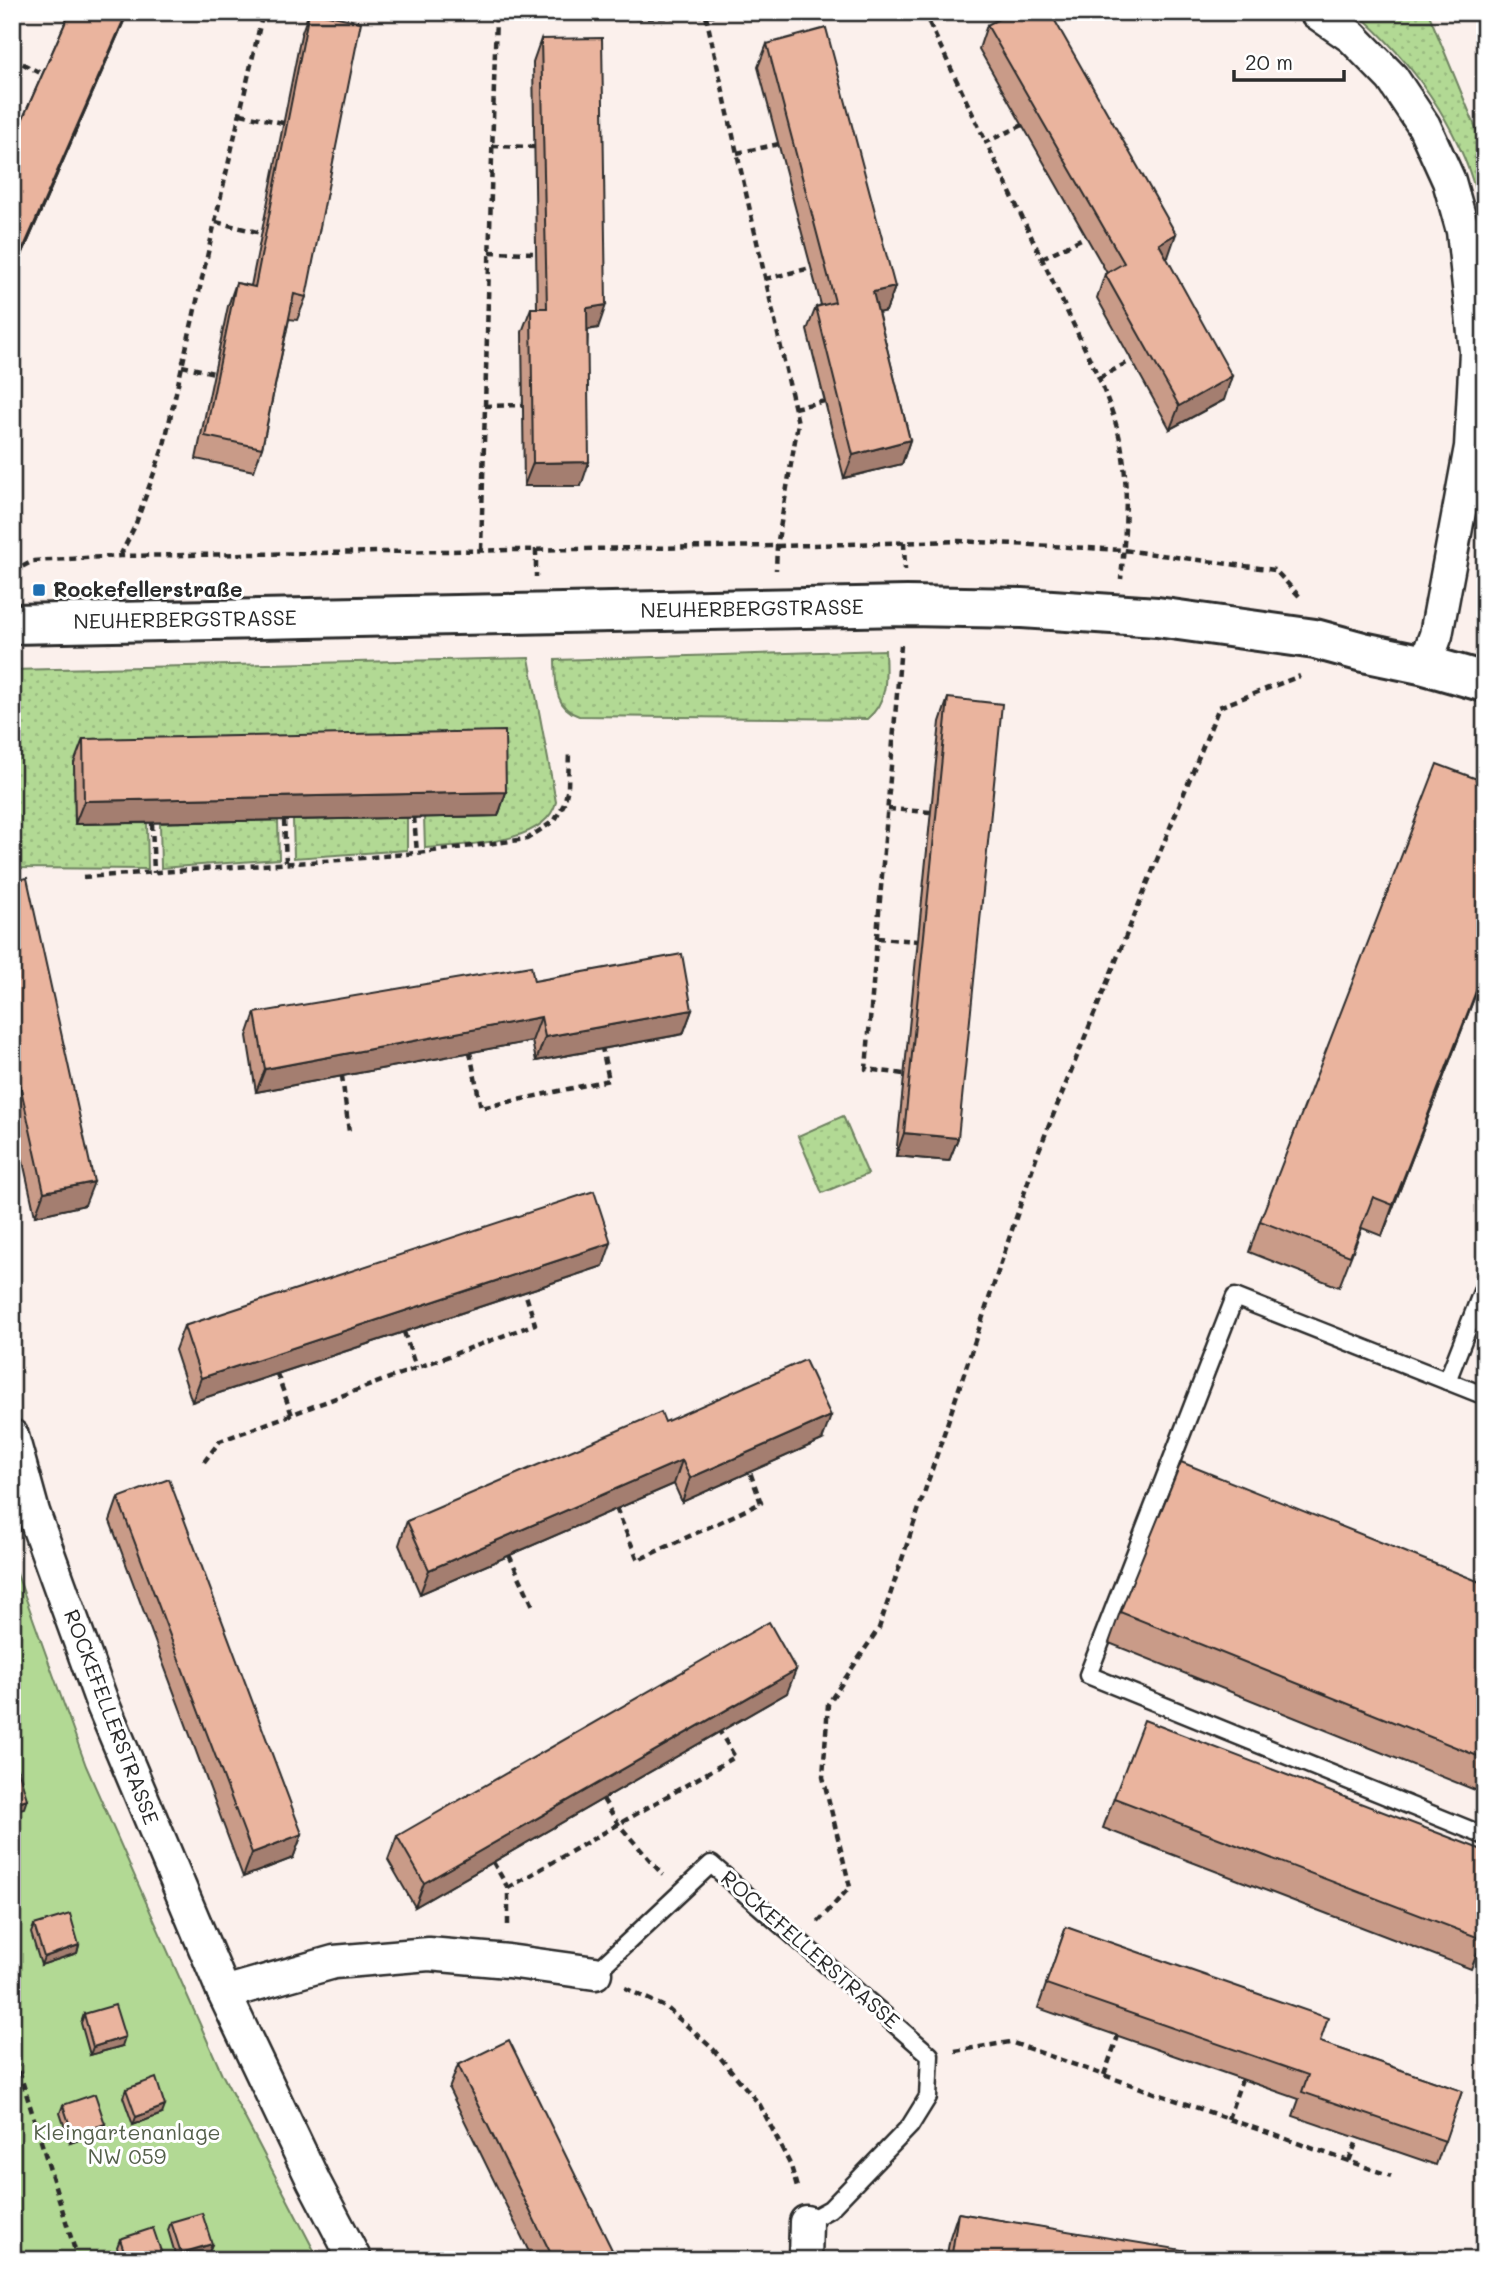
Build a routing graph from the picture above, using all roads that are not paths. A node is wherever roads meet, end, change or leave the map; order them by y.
1 (1316, 12) edge
2 (12, 624) edge
3 (1425, 665) junction
4 (1485, 682) edge
5 (1485, 1284) edge
6 (1447, 1381) junction
7 (1485, 1396) edge
8 (12, 1436) edge
9 (1485, 1836) edge
10 (595, 1973) joint
11 (224, 1993) junction
12 (806, 2222) joint
13 (355, 2260) edge
14 (806, 2260) edge

1 - 3 street
2 - 3 main road, NEUHERBERGSTRASSE
3 - 4 main road, NEUHERBERGSTRASSE
5 - 6 lane
6 - 7 lane
6 - 9 lane
8 - 11 street, ROCKEFELLERSTRASSE
10 - 11 street
10 - 12 lane, ROCKEFELLERSTRASSE
11 - 13 street, ROCKEFELLERSTRASSE
12 - 14 street

